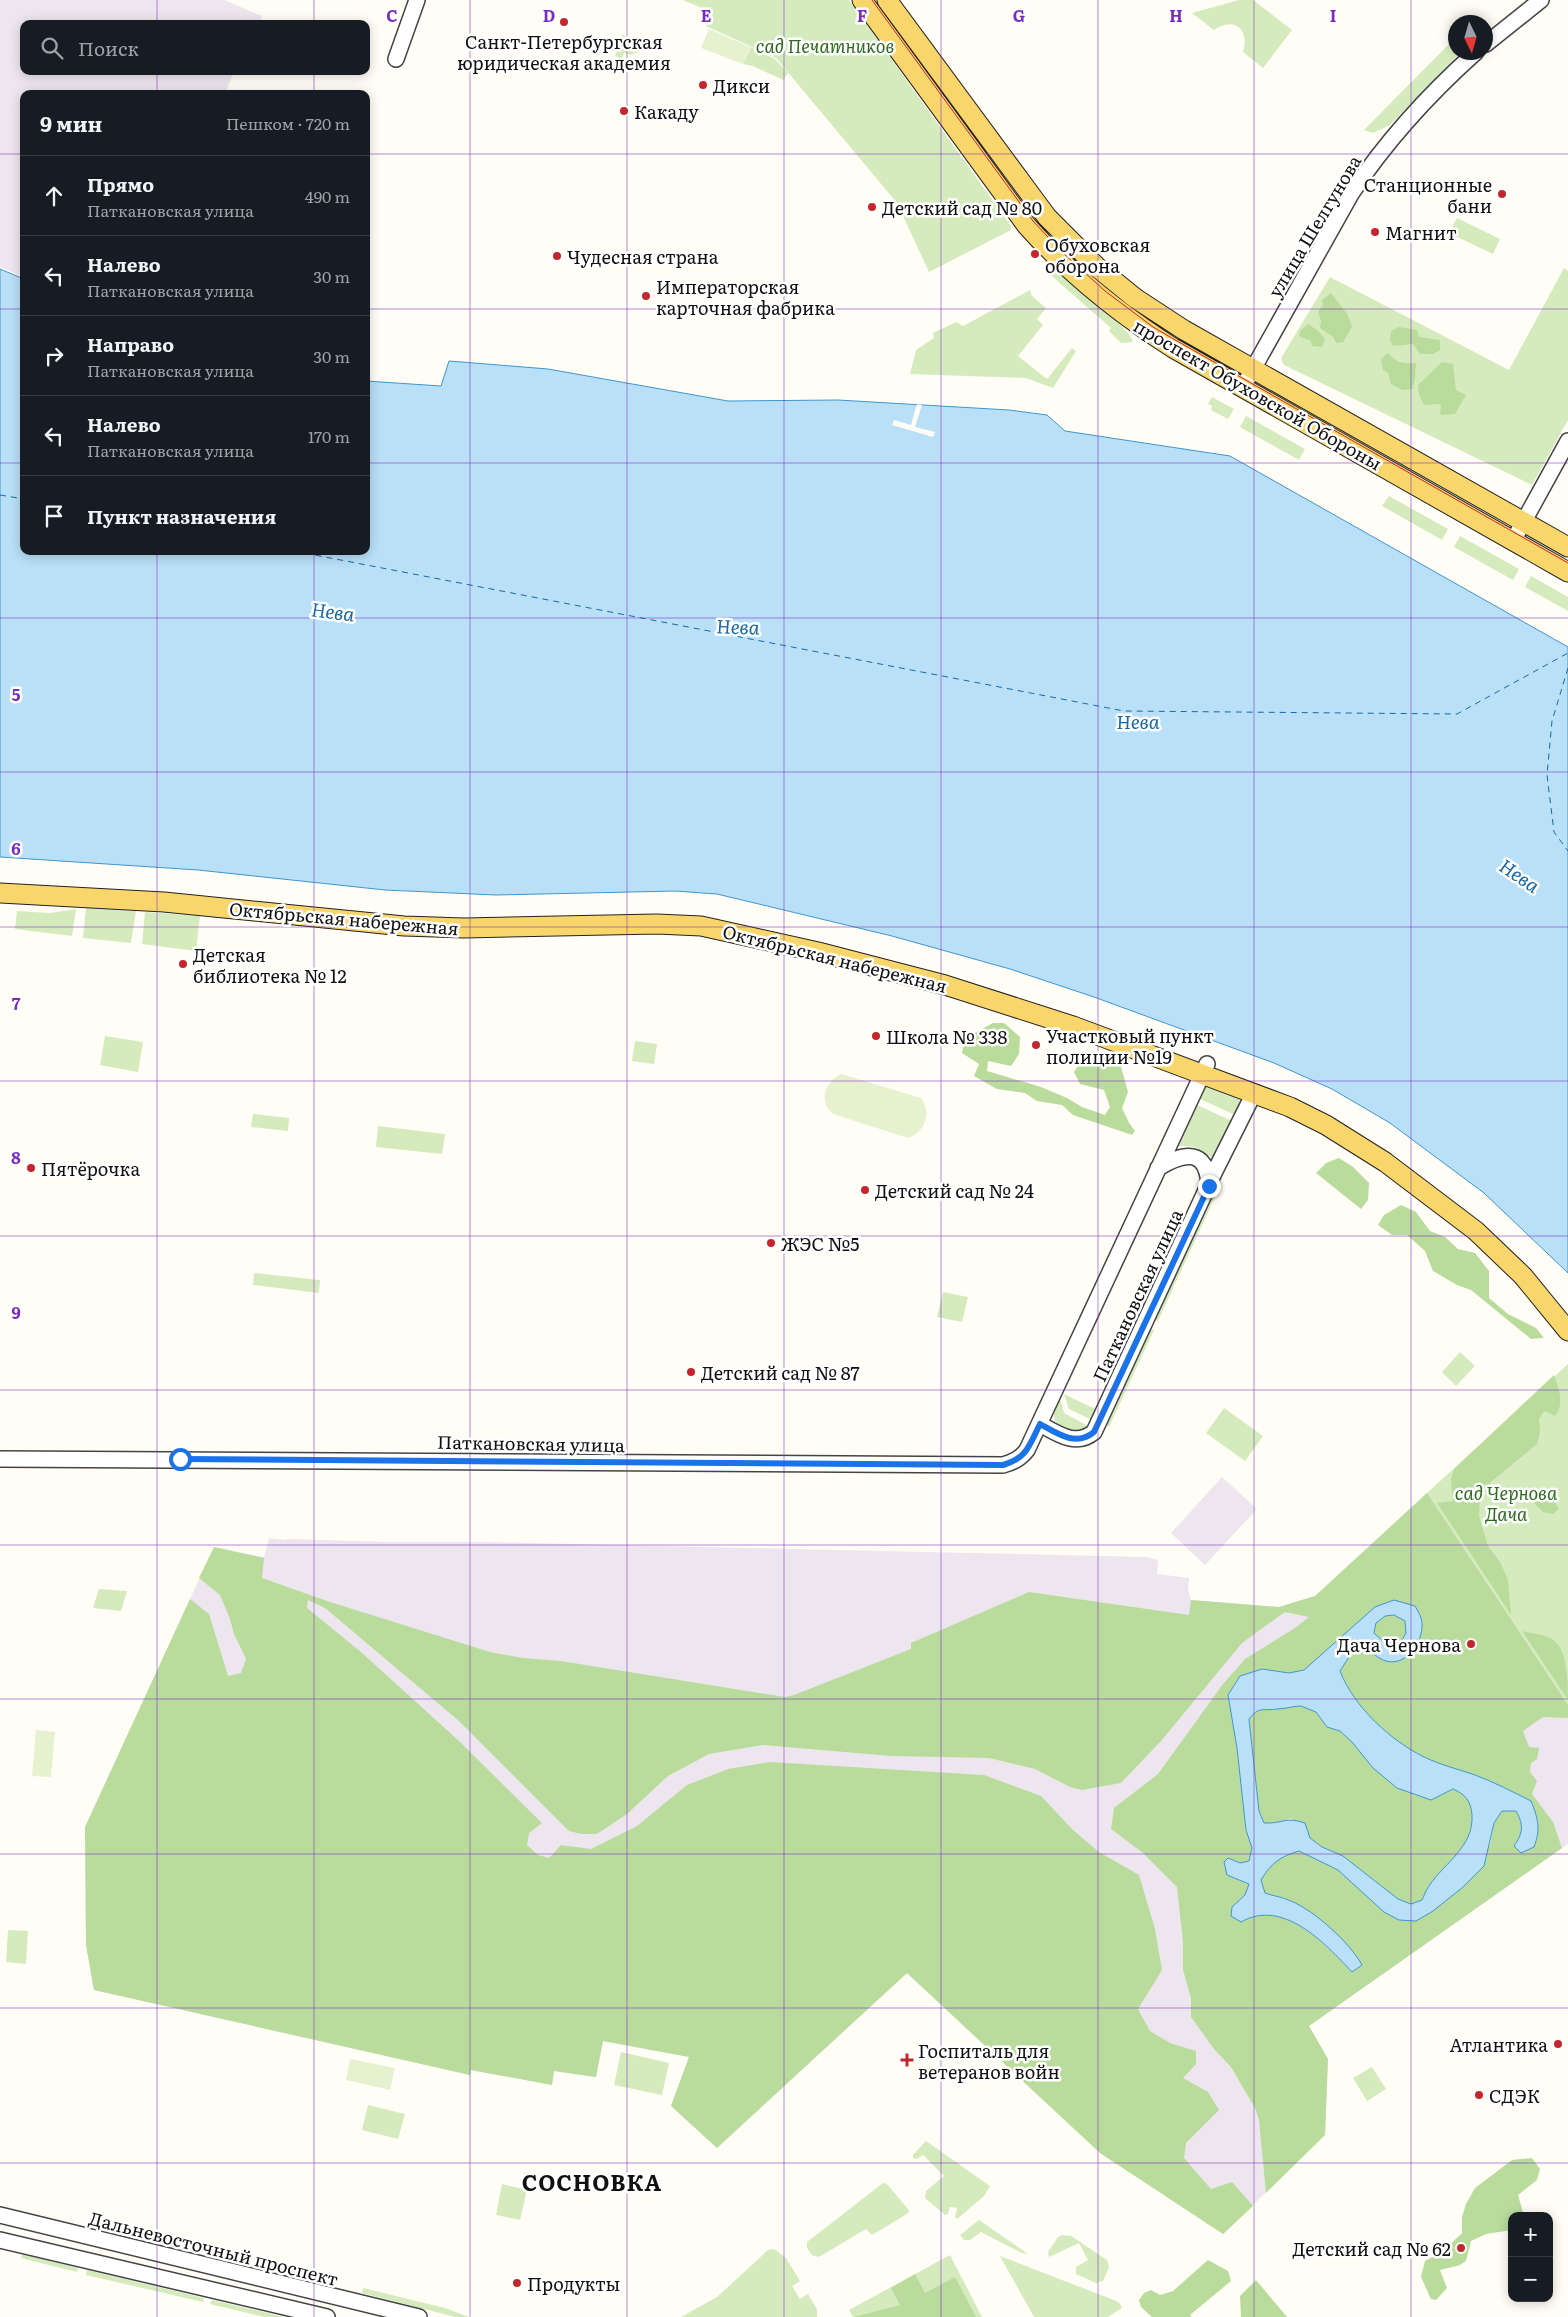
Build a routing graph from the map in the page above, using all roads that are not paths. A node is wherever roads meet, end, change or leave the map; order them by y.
1 (417, 0) edge
2 (862, 0) edge
3 (887, 0) edge
4 (1541, 0) edge
5 (1493, 38) edge
6 (396, 59) dead end
7 (1468, 60) edge
8 (1253, 369) junction
9 (1242, 387) junction
10 (1568, 441) edge
11 (1524, 522) junction
12 (1513, 541) junction
13 (1568, 547) edge
14 (1568, 572) edge
15 (0, 881) edge
16 (0, 893) edge
17 (1205, 1070) junction
18 (1254, 1093) junction
19 (1158, 1168) junction
20 (1209, 1186) junction
21 (1568, 1311) edge
22 (1568, 1331) edge
23 (1040, 1424) junction
24 (0, 1459) edge
25 (0, 2215) edge
26 (0, 2240) edge
27 (326, 2317) edge
28 (419, 2317) edge

1 - 6 street
2 - 9 main road, проспект Обуховской Обороны
3 - 8 main road, проспект Обуховской Обороны
4 - 5 street
7 - 8 street, улица Шелгунова
8 - 9 street, улица Шелгунова
8 - 11 main road, проспект Обуховской Обороны
9 - 12 main road, проспект Обуховской Обороны
10 - 11 street
11 - 12 street
11 - 13 main road, проспект Обуховской Обороны
12 - 14 main road, проспект Обуховской Обороны
15 - 17 main road, Октябрьская набережная
16 - 17 main road, Октябрьская набережная
17 - 18 main road, Октябрьская набережная
17 - 19 street, Паткановская улица
17 - 21 main road, Октябрьская набережная
18 - 20 street, Паткановская улица
18 - 22 main road, Октябрьская набережная
19 - 20 street
19 - 23 street, Паткановская улица
20 - 23 street, Паткановская улица
23 - 24 street, Паткановская улица
25 - 28 street, Дальневосточный проспект
26 - 27 street

